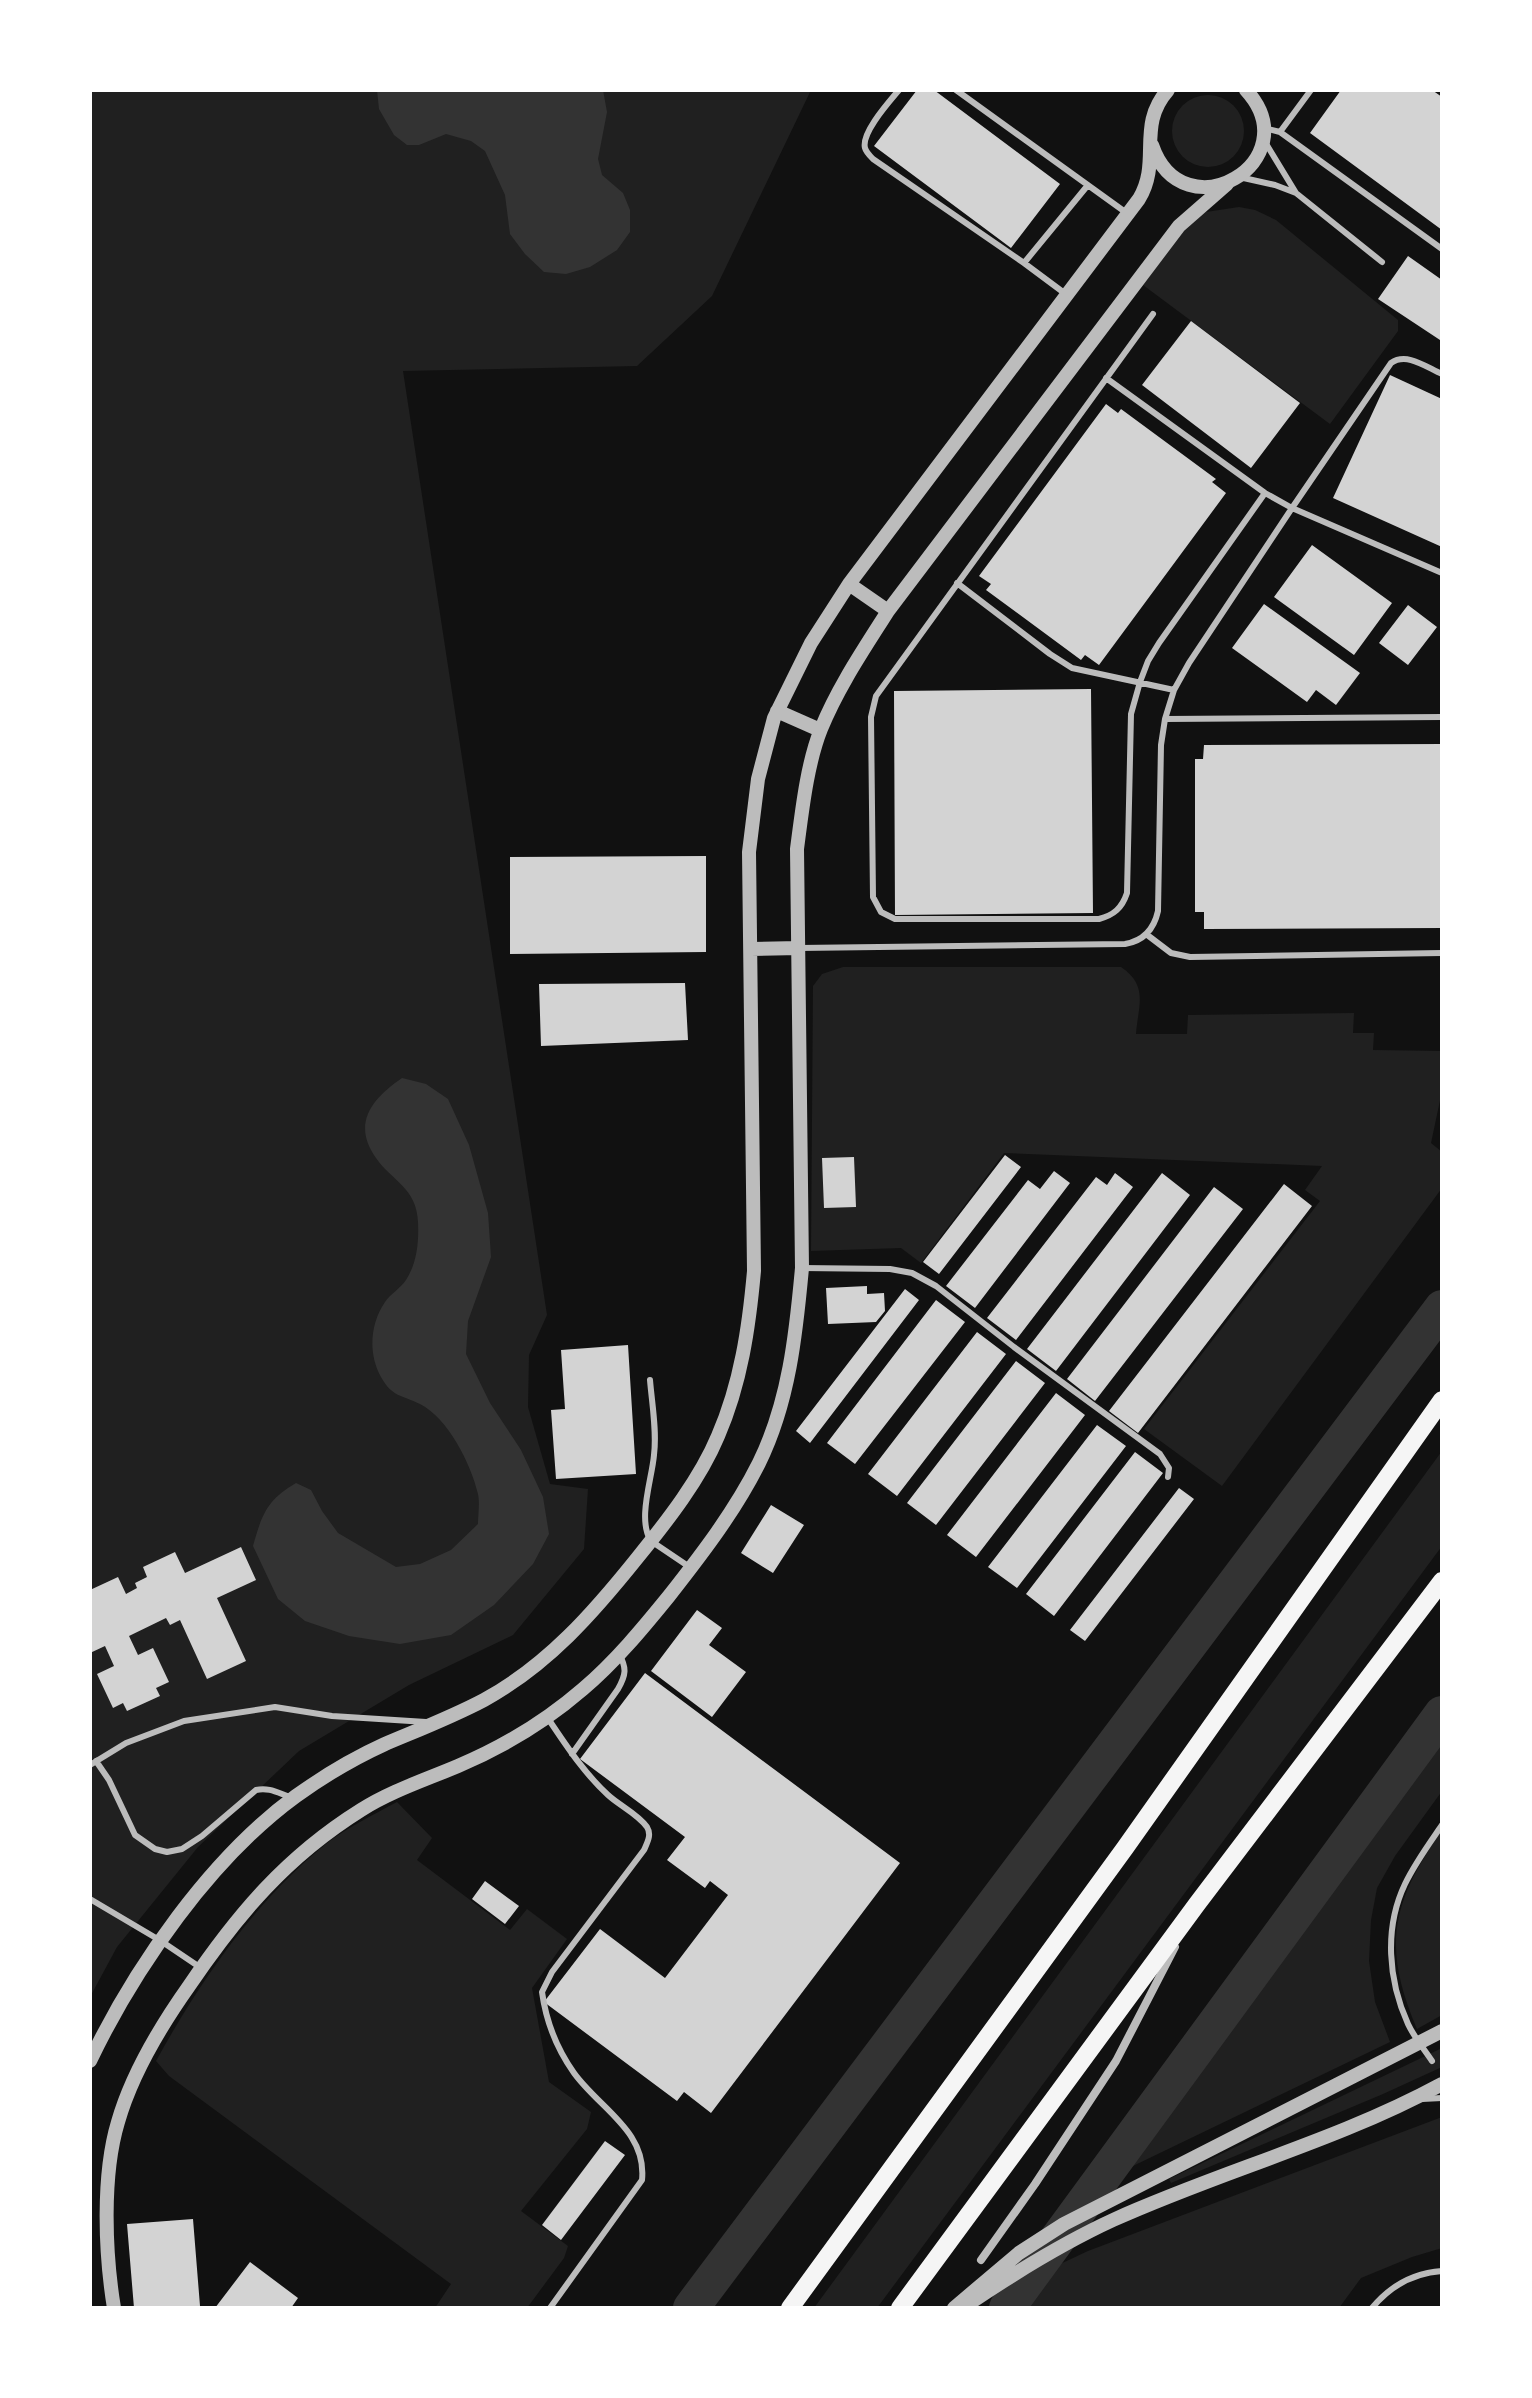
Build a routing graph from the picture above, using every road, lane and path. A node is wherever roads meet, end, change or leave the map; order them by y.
1 (899, 90) edge
2 (956, 90) edge
3 (1168, 90) edge
4 (1246, 90) edge
5 (1311, 90) edge
6 (1280, 132) junction
7 (1263, 133) junction
8 (1151, 141) junction
9 (1233, 180) junction
10 (1088, 185) junction
11 (1296, 193) junction
12 (1128, 214) junction
13 (1442, 249) edge
14 (1382, 262) dead end
15 (1024, 263) junction
16 (1067, 295) junction
17 (1153, 314) dead end
18 (1442, 374) edge
19 (1106, 378) junction
20 (1265, 493) junction
21 (1292, 508) junction
22 (1442, 573) edge
23 (957, 583) junction
24 (849, 584) junction
25 (888, 611) junction
26 (1140, 682) junction
27 (1174, 690) junction
28 (777, 711) junction
29 (1442, 717) edge
30 (1165, 719) junction
31 (820, 730) junction
32 (1146, 934) junction
33 (799, 948) junction
34 (751, 949) junction
35 (1442, 953) edge
36 (802, 1268) junction
37 (650, 1380) dead end
38 (1442, 1400) edge
39 (1168, 1477) dead end
40 (651, 1541) junction
41 (691, 1568) junction
42 (1442, 1581) edge
43 (619, 1654) junction
44 (547, 1717) junction
45 (436, 1723) junction
46 (572, 1754) junction
47 (93, 1763) edge
48 (294, 1798) junction
49 (1442, 1825) edge
50 (90, 1899) edge
51 (1197, 1904) junction
52 (161, 1941) junction
53 (201, 1968) junction
54 (1442, 2031) edge
55 (90, 2061) edge
56 (1432, 2061) dead end
57 (1442, 2084) edge
58 (1442, 2098) edge
59 (1413, 2100) junction
60 (981, 2260) dead end
61 (1442, 2271) edge
62 (114, 2308) edge
63 (550, 2308) edge
64 (790, 2308) edge
65 (900, 2308) edge
66 (954, 2308) edge
67 (963, 2308) edge
68 (1372, 2308) edge

1 - 15 lane
2 - 10 lane
3 - 8 street
4 - 7 street
5 - 6 lane
6 - 7 lane
6 - 13 lane
7 - 9 street
7 - 11 lane
8 - 9 street
8 - 12 street
9 - 11 lane
9 - 25 street
10 - 12 lane
10 - 15 lane
11 - 14 lane
12 - 16 street
15 - 16 lane
16 - 24 street
17 - 19 lane
18 - 21 lane
19 - 20 lane
19 - 23 lane
20 - 21 lane
20 - 26 lane
21 - 22 lane
21 - 27 lane
23 - 26 lane
23 - 26 lane
24 - 25 street
24 - 28 street
25 - 31 street
26 - 27 lane
27 - 30 lane
28 - 31 street
28 - 34 street
29 - 30 lane
30 - 32 lane
31 - 33 street
32 - 33 lane
32 - 35 lane
33 - 34 street
33 - 36 street
34 - 40 street
36 - 39 lane
36 - 41 street
37 - 40 lane
38 - 64 main road
40 - 41 lane
40 - 45 street
41 - 43 street
42 - 51 main road
43 - 44 street
43 - 46 lane
44 - 46 lane
44 - 53 street
45 - 47 lane
45 - 48 street
46 - 63 lane
47 - 48 lane
48 - 52 street
49 - 56 lane
50 - 52 lane
51 - 60 street
51 - 65 main road
52 - 53 lane
52 - 55 street
53 - 62 street
54 - 66 street
57 - 59 street
58 - 59 lane
59 - 67 street
61 - 68 lane

